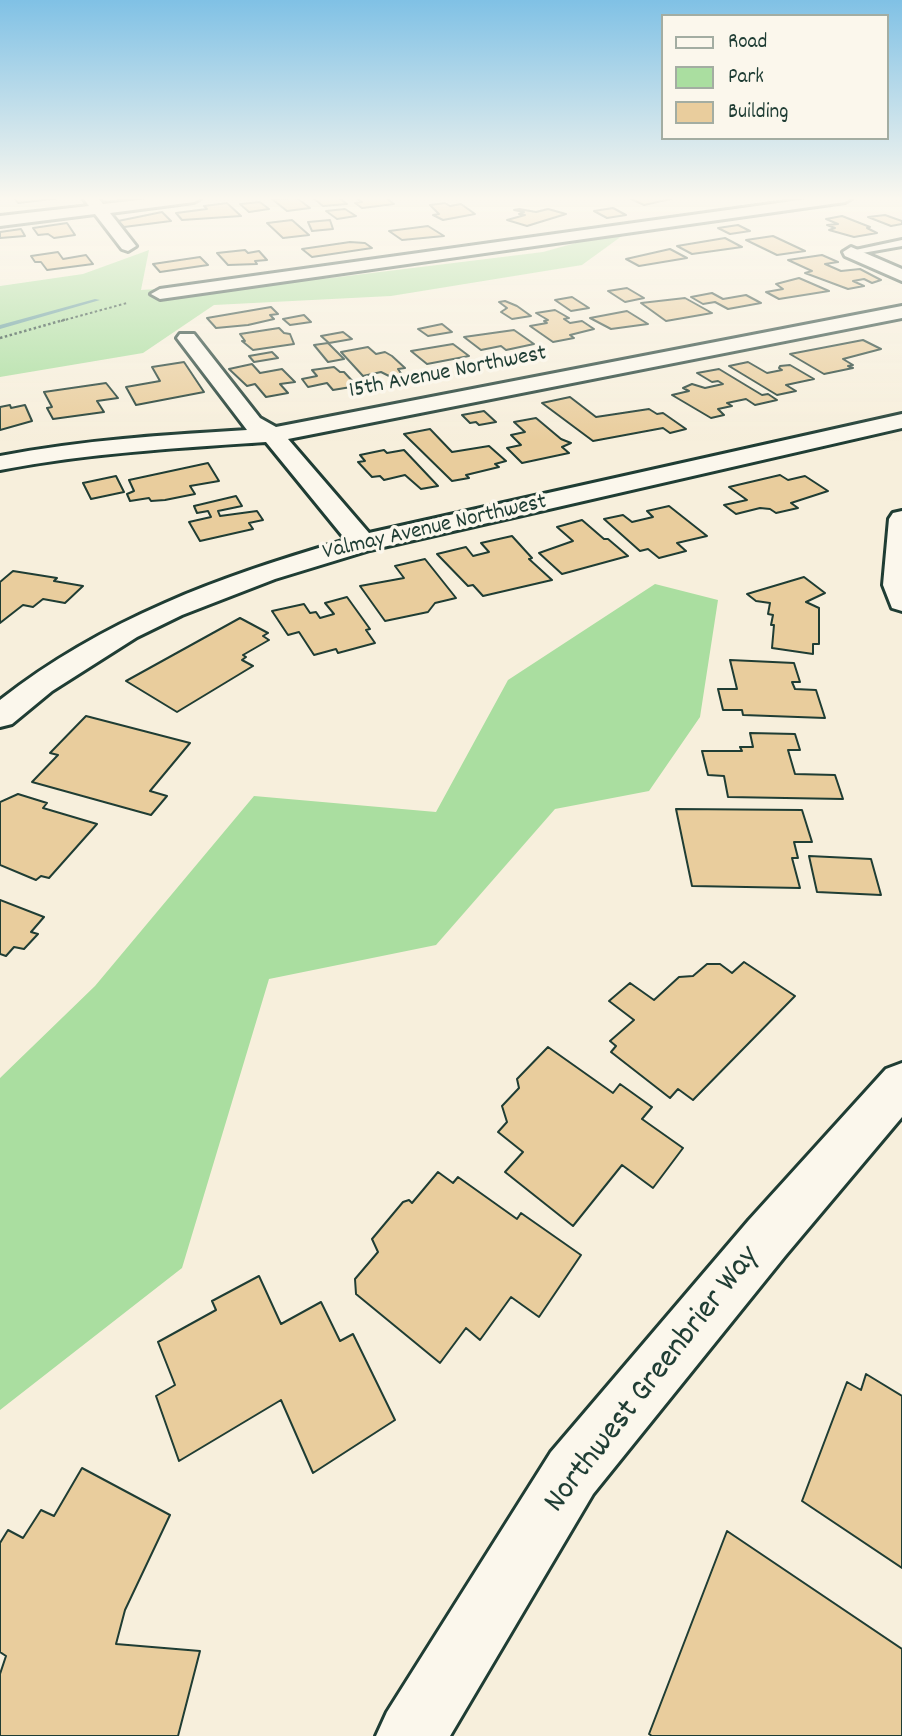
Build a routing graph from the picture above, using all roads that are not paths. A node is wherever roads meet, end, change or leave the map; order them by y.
1 (267, 279) edge
2 (160, 294) road end
3 (902, 312) edge
4 (187, 338) dead end
5 (902, 421) edge
6 (272, 435) junction
7 (0, 463) edge
8 (902, 519) edge
9 (363, 543) junction
10 (902, 602) edge
11 (0, 717) edge
12 (902, 1083) edge
13 (411, 1736) edge

1 - 2 street
3 - 6 street, 15th Avenue Northwest
4 - 6 street
5 - 9 street, Valmay Avenue Northwest
6 - 7 street, 15th Avenue Northwest
6 - 9 street
8 - 10 street
9 - 11 street, Valmay Avenue Northwest
12 - 13 street, Northwest Greenbrier Way

